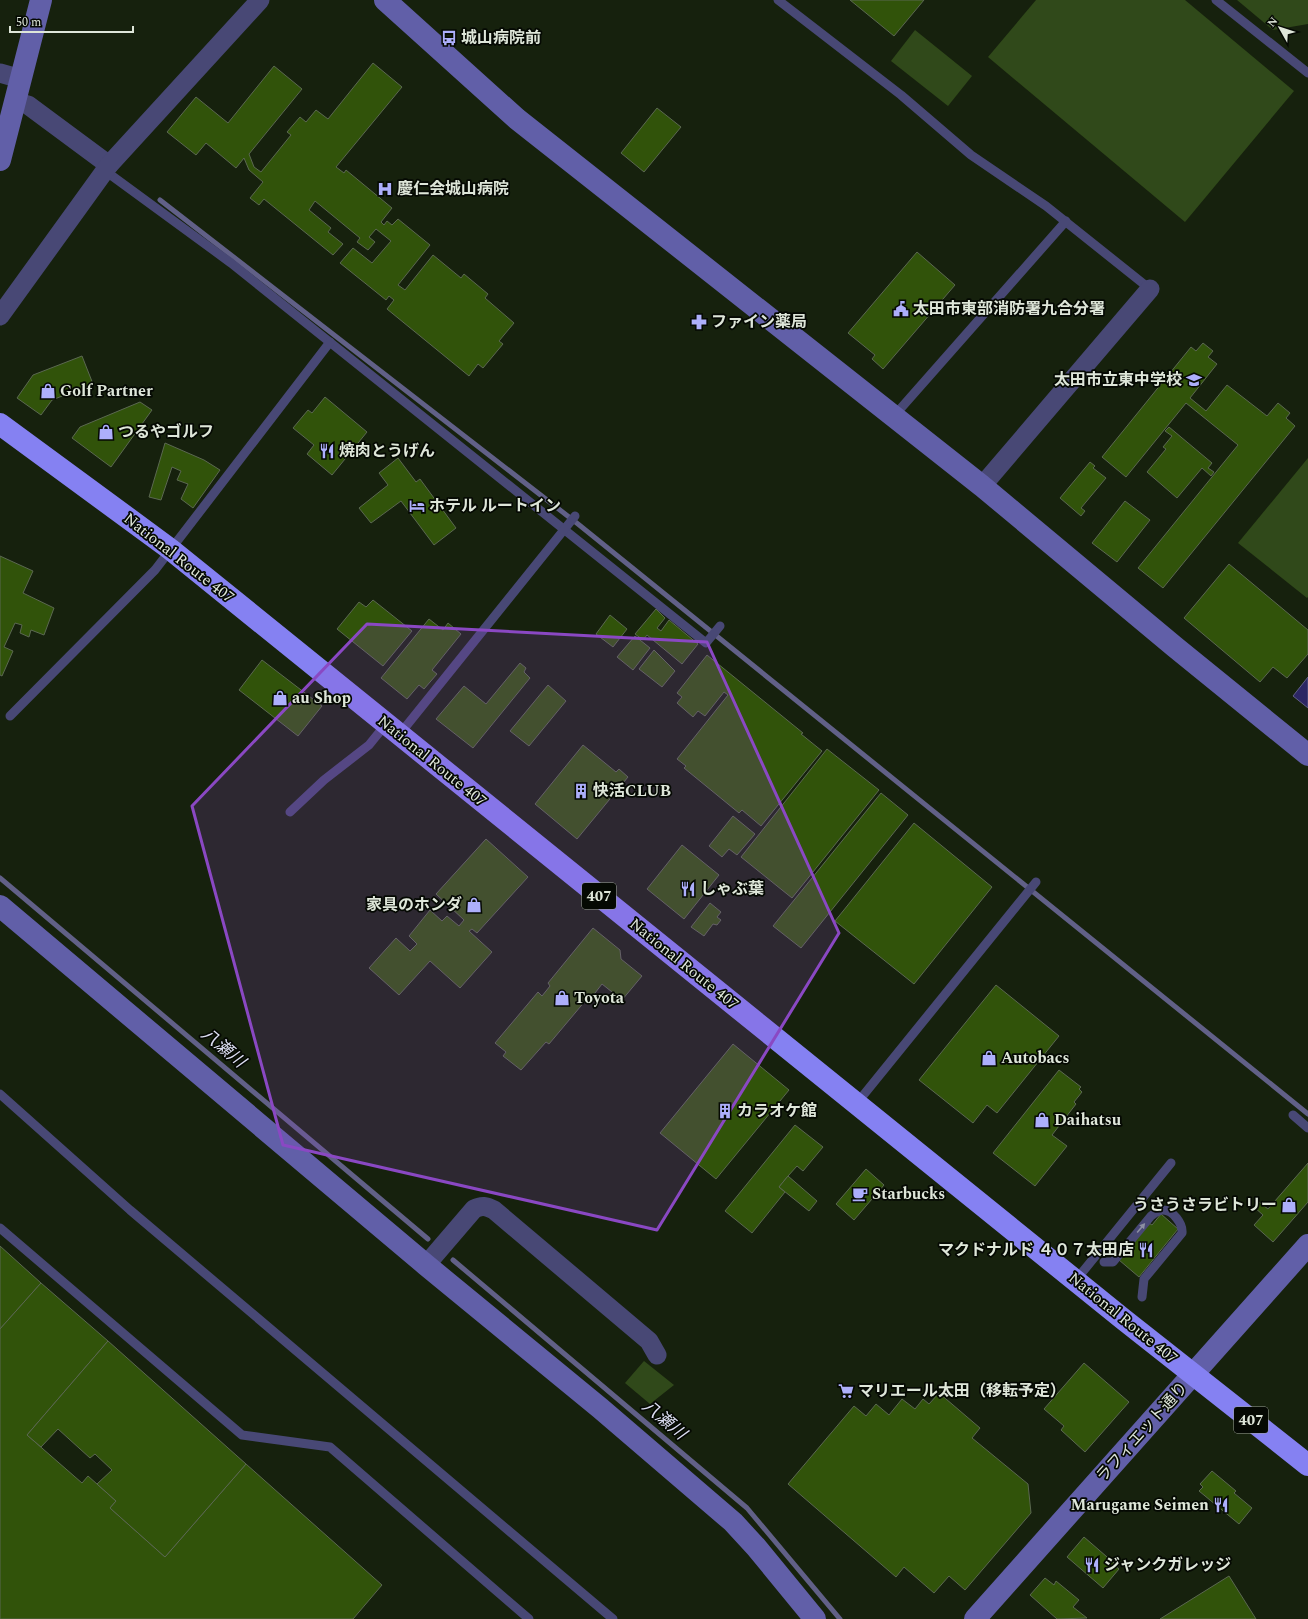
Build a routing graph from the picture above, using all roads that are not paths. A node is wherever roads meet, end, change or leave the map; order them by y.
1 (41, 0) edge
2 (260, 0) edge
3 (385, 0) edge
4 (778, 0) edge
5 (1216, 0) edge
6 (0, 73) edge
7 (1308, 73) edge
8 (20, 79) junction
9 (15, 101) junction
10 (0, 160) edge
11 (107, 167) junction
12 (1066, 221) junction
13 (1150, 289) joint
14 (0, 316) edge
15 (330, 342) junction
16 (894, 416) junction
17 (0, 424) edge
18 (982, 486) junction
19 (575, 516) dead end
20 (565, 527) junction
21 (170, 549) junction
22 (719, 628) dead end
23 (10, 716) dead end
24 (392, 729) junction
25 (1308, 755) edge
26 (290, 812) dead end
27 (1035, 884) dead end
28 (0, 906) edge
29 (0, 1094) edge
30 (857, 1103) junction
31 (1293, 1115) dead end
32 (1308, 1128) edge
33 (1171, 1163) dead end
34 (0, 1228) edge
35 (1308, 1245) edge
36 (1104, 1262) dead end
37 (426, 1265) junction
38 (1076, 1280) junction
39 (1142, 1297) dead end
40 (657, 1355) dead end
41 (1193, 1375) junction
42 (1306, 1458) edge
43 (529, 1619) edge
44 (612, 1619) edge
45 (815, 1619) edge
46 (975, 1619) edge

1 - 8 street
2 - 11 street
3 - 16 street
4 - 12 lane
5 - 7 lane
6 - 8 street
8 - 9 street
9 - 10 street
9 - 11 street
11 - 14 street
11 - 15 lane
12 - 13 lane
12 - 16 lane
13 - 18 street
15 - 20 lane
15 - 21 lane
16 - 18 street
17 - 21 highway, National Route 407 / 407
18 - 25 street
19 - 20 lane
20 - 22 lane
20 - 24 lane
21 - 23 lane
21 - 24 highway, National Route 407 / 407
24 - 26 lane
24 - 30 highway, National Route 407 / 407
27 - 30 lane
28 - 37 street
29 - 44 lane
30 - 38 highway, National Route 407 / 407
31 - 32 lane
33 - 38 lane
34 - 43 lane
35 - 41 street, ラフィエット通り
36 -> 39 lane
37 - 40 street
37 - 45 street
38 - 41 highway, National Route 407 / 407
41 - 42 highway, National Route 407 / 407
41 - 46 street, ラフィエット通り

